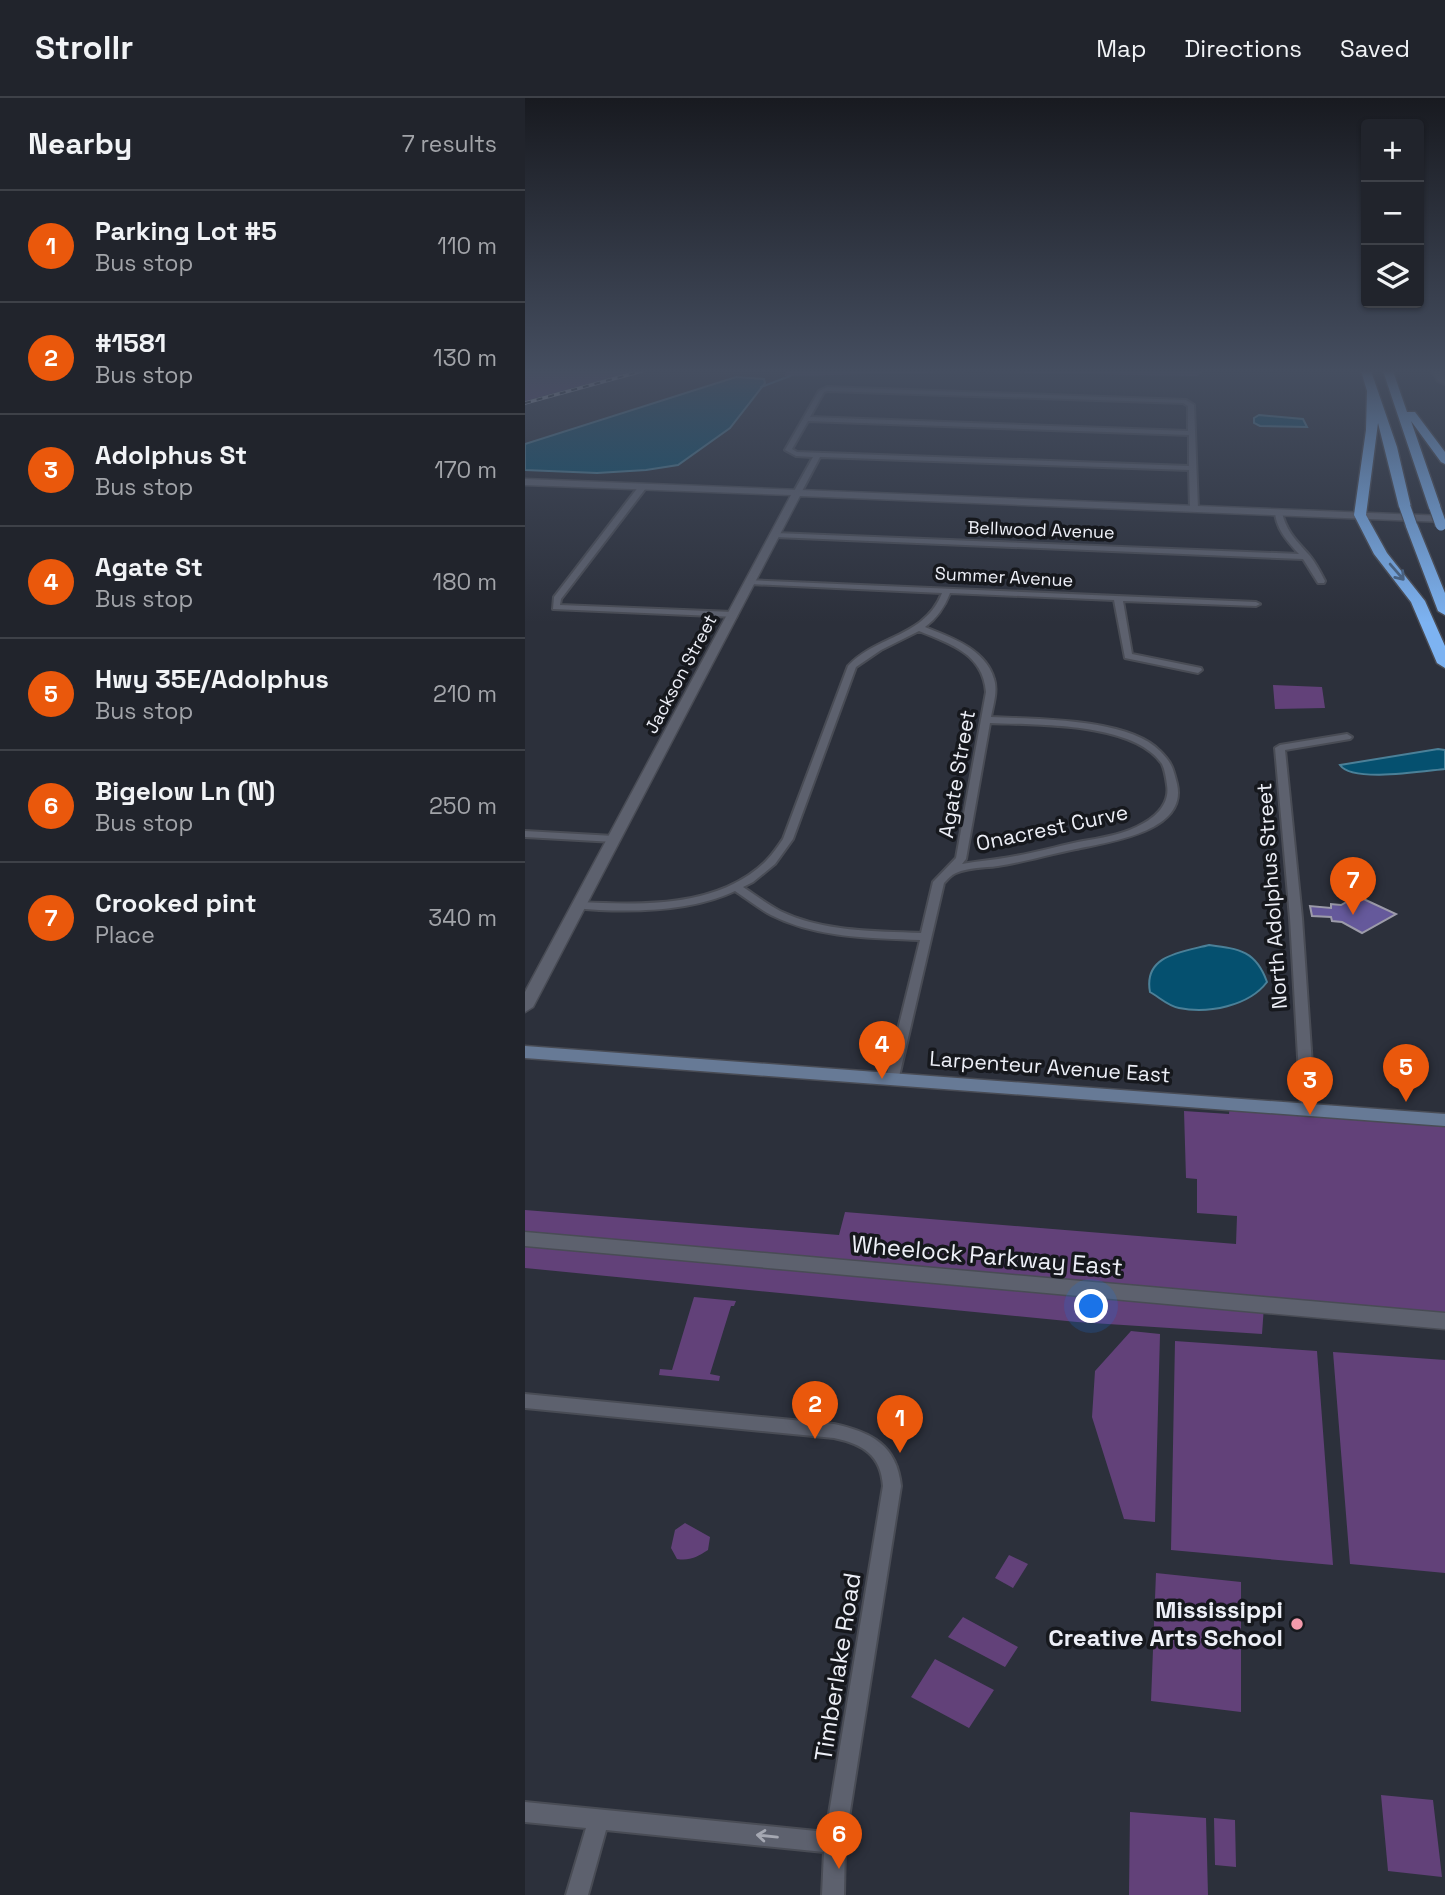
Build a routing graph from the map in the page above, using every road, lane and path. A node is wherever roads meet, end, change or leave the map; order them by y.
1 (818, 454) edge
2 (841, 455) edge
3 (1192, 455) edge
4 (1369, 455) edge
5 (1393, 455) edge
6 (1417, 455) edge
7 (1192, 468) junction
8 (525, 482) edge
9 (642, 488) junction
10 (797, 494) junction
11 (1193, 509) junction
12 (1278, 512) junction
13 (1360, 515) junction
14 (1444, 527) edge
15 (775, 535) junction
16 (1307, 557) junction
17 (750, 582) junction
18 (1321, 582) dead end
19 (947, 590) junction
20 (1118, 598) junction
21 (1256, 604) dead end
22 (1445, 611) edge
23 (733, 615) junction
24 (919, 628) junction
25 (1445, 663) edge
26 (1198, 670) dead end
27 (986, 720) junction
28 (1347, 737) dead end
29 (525, 834) edge
30 (614, 839) junction
31 (950, 871) junction
32 (735, 886) junction
33 (579, 905) junction
34 (926, 937) junction
35 (525, 1007) edge
36 (525, 1052) edge
37 (893, 1078) junction
38 (1308, 1109) junction
39 (1445, 1119) edge
40 (525, 1239) edge
41 (1445, 1321) edge
42 (525, 1401) edge
43 (525, 1812) edge
44 (599, 1820) junction
45 (835, 1843) junction
46 (577, 1895) edge
47 (833, 1895) edge

1 - 10 street, Jackson Street
2 - 7 street
3 - 7 street
4 - 13 highway
5 - 22 highway, bridge
6 - 14 highway, bridge
7 - 11 street
8 - 9 street
9 - 10 street
9 - 23 street
10 - 11 street
10 - 15 street, Jackson Street
11 - 12 street
12 - 13 street
12 - 16 street
13 - 14 street
13 -> 25 highway
15 - 16 street, Bellwood Avenue
15 - 17 street, Jackson Street
16 - 18 street
17 - 19 street, Summer Avenue
17 - 23 street, Jackson Street
19 - 20 street, Summer Avenue
19 - 24 street
20 - 21 street, Summer Avenue
20 - 26 street
23 - 30 street, Jackson Street
24 - 27 street, Agate Street
24 - 32 street
27 - 31 street, Agate Street
27 - 31 street, Onacrest Curve
28 - 38 street, North Adolphus Street
29 - 30 street
30 - 33 street, Jackson Street
31 - 34 street, Agate Street
32 - 33 street
32 - 34 street
33 - 35 street, Jackson Street
34 - 37 street, Agate Street
36 - 37 main road, Larpenteur Avenue East
37 - 38 main road, Larpenteur Avenue East
38 - 39 main road, Larpenteur Avenue East
40 - 41 street, Wheelock Parkway East
42 - 45 street, Timberlake Road
43 - 44 street
45 -> 44 street
44 - 46 street
45 - 47 street, Timberlake Road

